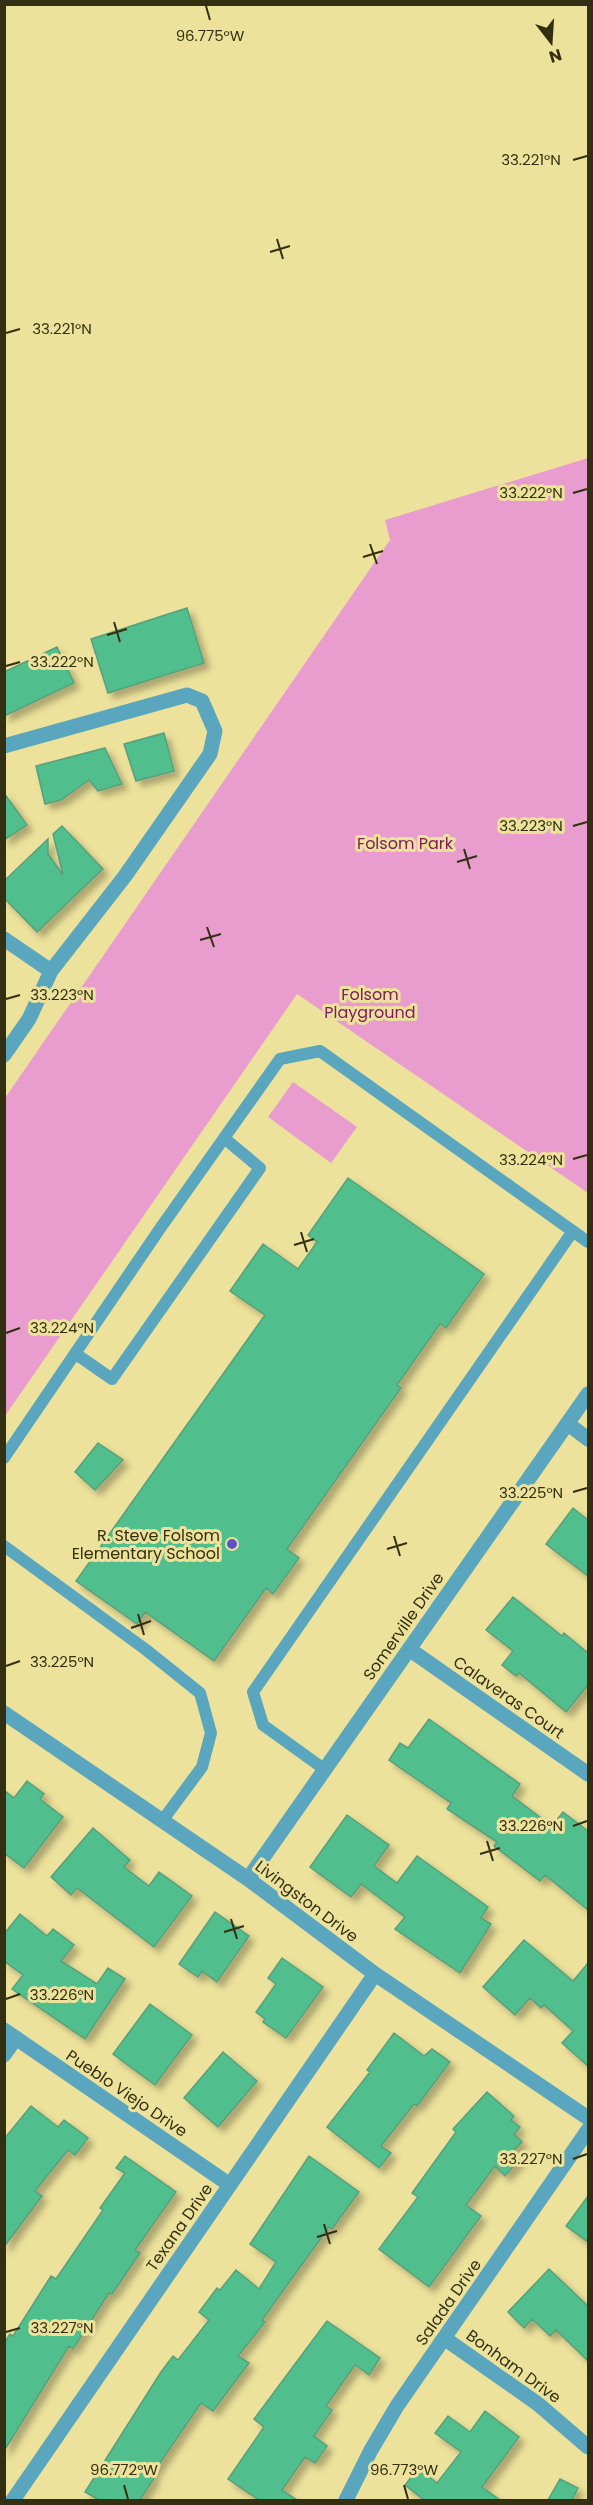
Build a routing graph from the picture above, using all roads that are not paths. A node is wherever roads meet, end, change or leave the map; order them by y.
1 (4, 746) edge
2 (4, 939) edge
3 (51, 971) junction
4 (4, 1055) edge
5 (224, 1138) junction
6 (573, 1231) junction
7 (588, 1242) edge
8 (76, 1354) junction
9 (588, 1394) edge
10 (567, 1424) junction
11 (588, 1439) edge
12 (4, 1458) edge
13 (4, 1546) edge
14 (409, 1649) junction
15 (4, 1713) edge
16 (324, 1769) junction
17 (588, 1774) edge
18 (162, 1821) junction
19 (248, 1879) junction
20 (375, 1974) junction
21 (10, 2034) edge
22 (4, 2055) edge
23 (588, 2118) edge
24 (588, 2130) edge
25 (230, 2185) junction
26 (444, 2338) junction
27 (588, 2447) edge
28 (13, 2500) edge
29 (346, 2500) edge

1 - 3 street
2 - 3 street
3 - 4 street
5 - 6 lane
5 - 8 lane
5 - 8 lane
6 - 7 lane
6 - 16 lane
8 - 12 lane
9 - 10 street, Somerville Drive
10 - 11 street
10 - 14 street, Somerville Drive
13 - 18 lane
14 - 16 street, Somerville Drive
14 - 17 street, Calaveras Court
15 - 18 street, Livingston Drive
16 - 19 street, Somerville Drive
18 - 19 street, Livingston Drive
19 - 20 street, Livingston Drive
20 - 23 street, Livingston Drive
20 - 25 street, Texana Drive
21 - 22 street
21 - 25 street, Pueblo Viejo Drive
24 - 26 street, Salada Drive
25 - 28 street, Texana Drive
26 - 27 street, Bonham Drive
26 - 29 street, Salada Drive

